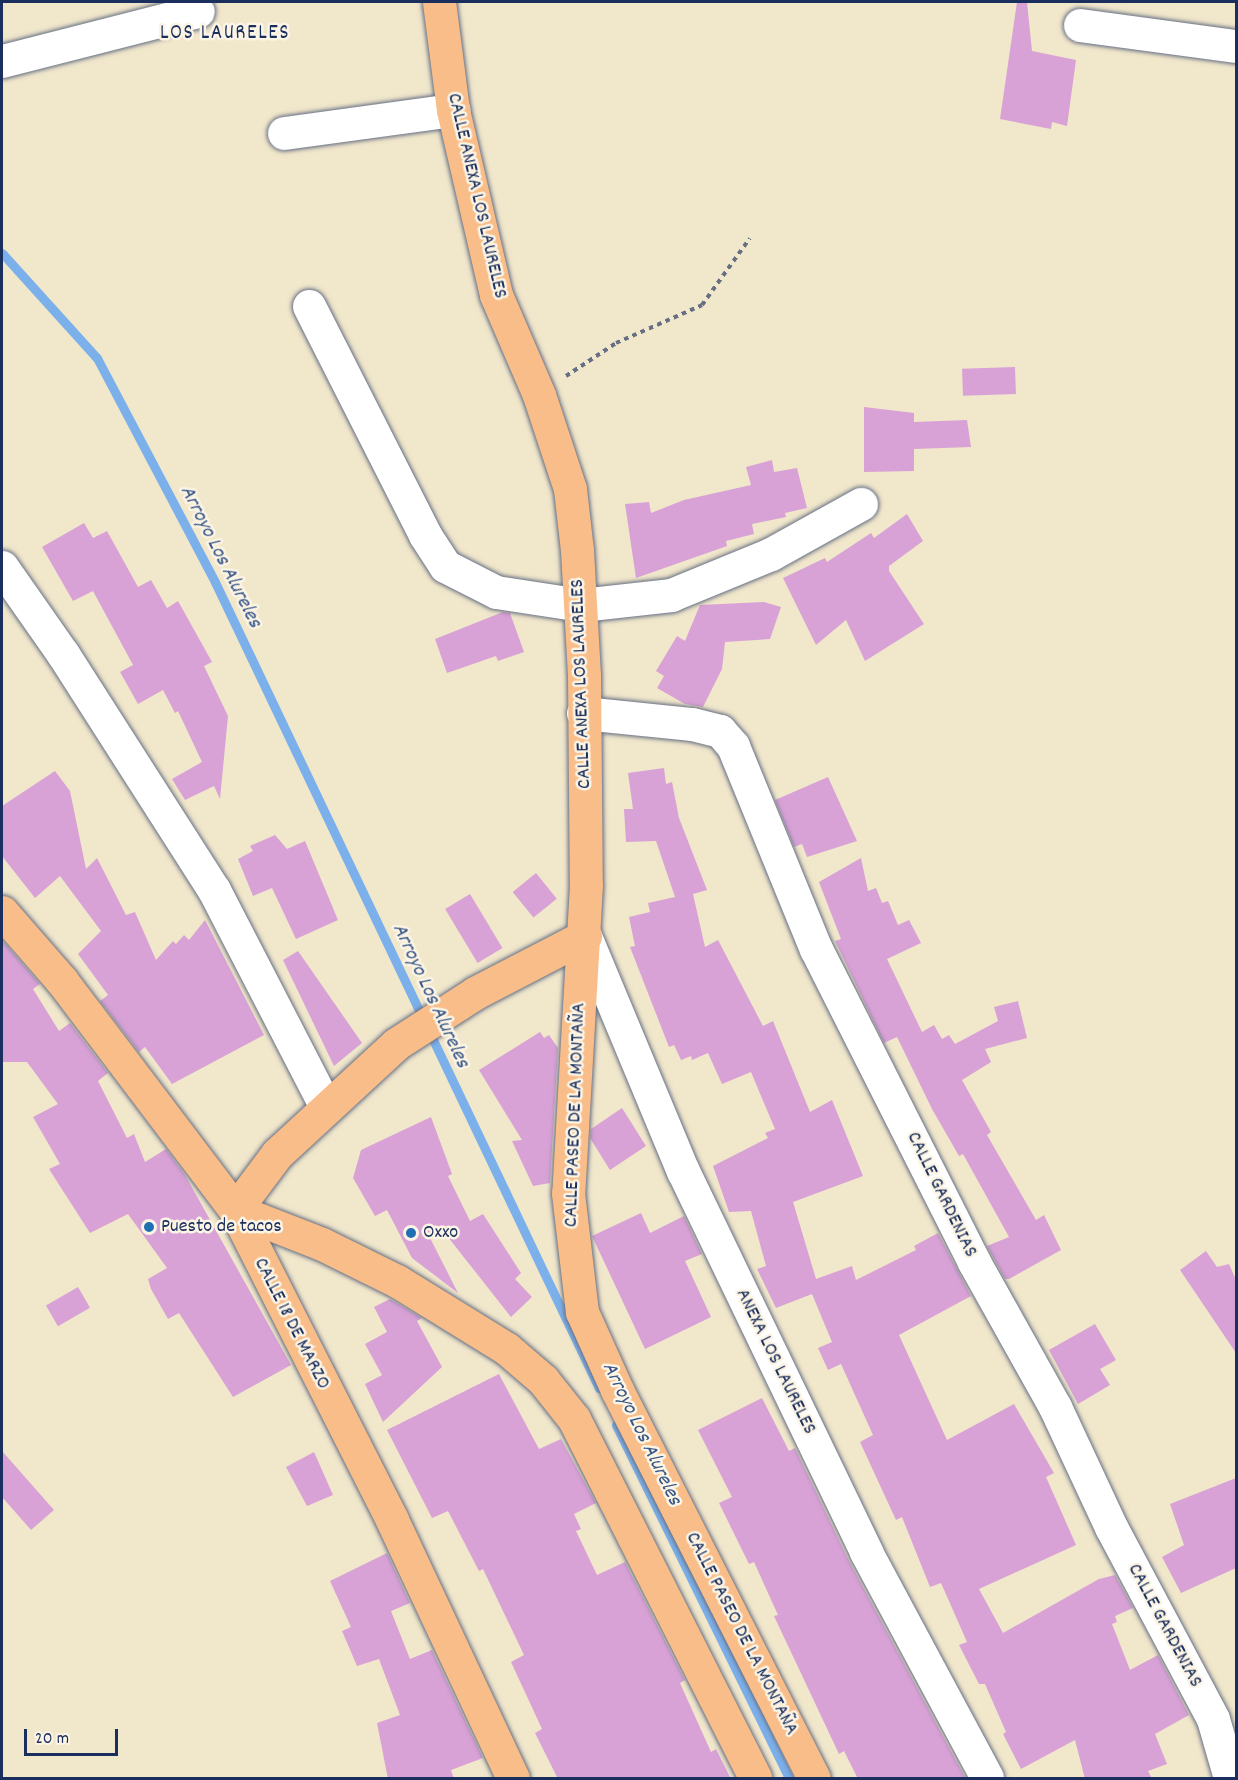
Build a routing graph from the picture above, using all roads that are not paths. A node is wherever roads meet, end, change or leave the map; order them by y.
1 (439, 2) edge
2 (198, 11) dead end
3 (1080, 25) dead end
4 (1236, 46) edge
5 (2, 61) edge
6 (453, 110) junction
7 (284, 132) dead end
8 (309, 306) dead end
9 (861, 504) dead end
10 (2, 567) edge
11 (581, 605) junction
12 (583, 713) junction
13 (2, 912) edge
14 (585, 936) junction
15 (326, 1107) junction
16 (235, 1210) junction
17 (513, 1779) edge
18 (755, 1779) edge
19 (814, 1779) edge
20 (987, 1779) edge
21 (1230, 1779) edge

1 - 6 main road, CALLE ANEXA LOS LAURELES
2 - 5 street
3 - 4 street
6 - 7 street
6 - 11 main road, CALLE ANEXA LOS LAURELES
8 - 11 street
9 - 11 street
10 - 15 street
11 - 12 main road, CALLE ANEXA LOS LAURELES
12 - 14 main road, CALLE ANEXA LOS LAURELES
12 - 21 street, CALLE GARDENIAS
13 - 16 main road, CALLE 18 DE MARZO
14 - 15 main road
14 - 19 main road, CALLE PASEO DE LA MONTAÑA
14 - 20 street, ANEXA LOS LAURELES
15 - 16 main road
16 - 17 main road, CALLE 18 DE MARZO
16 - 18 main road

